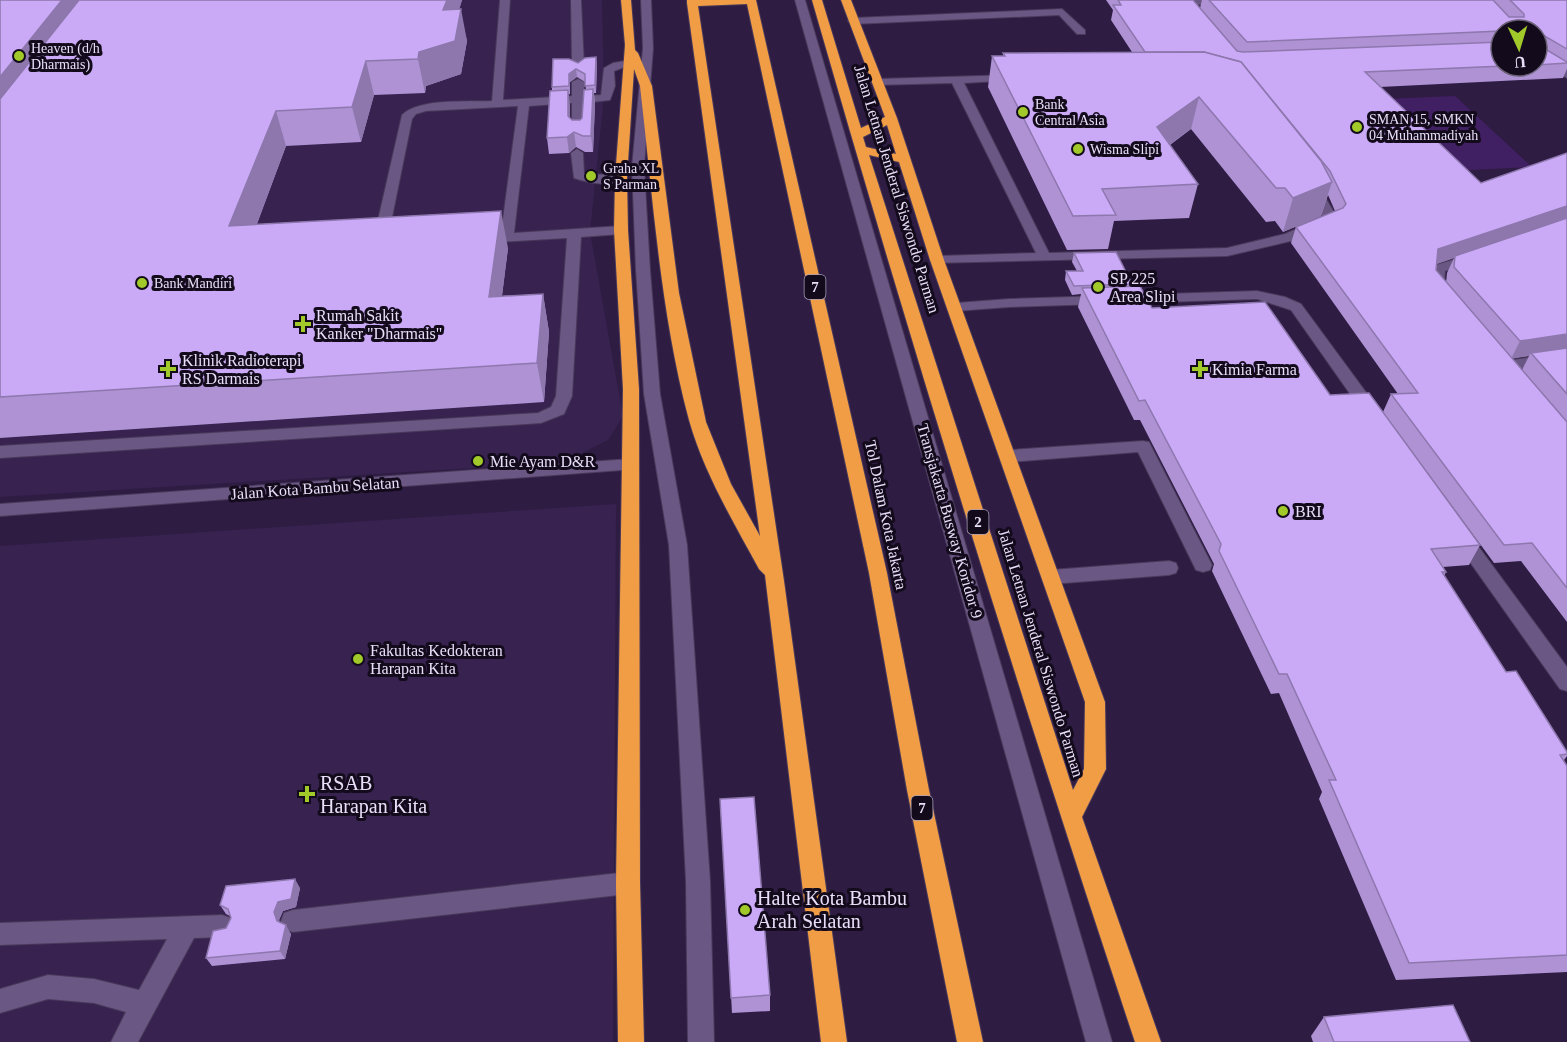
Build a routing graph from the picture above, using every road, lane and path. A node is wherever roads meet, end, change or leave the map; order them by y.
1 (505, 0) edge
2 (576, 0) edge
3 (626, 0) edge
4 (646, 0) edge
5 (800, 0) edge
6 (817, 0) edge
7 (846, 0) edge
8 (1053, 0) edge
9 (1259, 0) edge
10 (751, 1) edge
11 (692, 2) edge
12 (1190, 5) edge
13 (1062, 12) junction
14 (854, 21) junction
15 (1081, 32) dead end
16 (630, 45) junction
17 (630, 63) junction
18 (1549, 63) edge
19 (578, 66) edge
20 (1567, 75) edge
21 (1028, 77) edge
22 (956, 79) junction
23 (578, 82) edge
24 (877, 82) junction
25 (646, 86) junction
26 (579, 100) junction
27 (524, 103) junction
28 (497, 105) junction
29 (891, 118) junction
30 (578, 130) edge
31 (859, 142) junction
32 (577, 153) edge
33 (903, 159) junction
34 (1303, 173) edge
35 (621, 178) junction
36 (621, 230) junction
37 (574, 233) junction
38 (507, 237) junction
39 (472, 239) edge
40 (391, 244) edge
41 (1481, 255) edge
42 (1044, 256) junction
43 (937, 260) junction
44 (1451, 302) edge
45 (956, 307) junction
46 (1567, 357) edge
47 (1507, 367) edge
48 (1386, 433) edge
49 (0, 452) edge
50 (1009, 456) junction
51 (630, 465) junction
52 (0, 510) edge
53 (1449, 519) edge
54 (1203, 565) dead end
55 (1168, 568) dead end
56 (1051, 577) junction
57 (775, 581) junction
58 (1567, 683) edge
59 (1071, 817) junction
60 (628, 883) junction
61 (293, 921) dead end
62 (222, 926) edge
63 (186, 929) junction
64 (0, 934) edge
65 (0, 1001) edge
66 (143, 1004) junction
67 (124, 1042) edge
68 (630, 1042) edge
69 (701, 1042) edge
70 (834, 1042) edge
71 (970, 1042) edge
72 (1100, 1042) edge
73 (1148, 1042) edge

1 - 28 street
2 - 19 street
3 - 16 highway
4 - 25 street
5 - 72 street, Transjakarta Busway Koridor 9
6 - 31 highway, Jalan Letnan Jenderal Siswondo Parman / 2
7 - 14 highway
8 - 13 street
9 - 12 street
10 - 11 highway
10 - 71 highway, Tol Dalam Kota Jakarta / 7
11 - 57 highway
13 - 14 street
13 - 15 street
14 - 24 highway
16 - 17 highway
16 - 25 highway
17 - 26 street
17 - 35 highway
18 - 20 street
21 - 22 street
22 - 24 street
22 - 42 street
23 - 26 street
24 - 29 highway
25 - 57 highway
25 - 69 street
26 - 27 street
26 - 30 street
27 - 28 street
27 - 38 street
28 - 40 street
29 - 31 highway
29 - 33 highway
31 - 33 highway
31 - 59 highway, Jalan Letnan Jenderal Siswondo Parman / 2
32 - 35 street
33 - 43 highway
34 - 42 street
35 - 36 highway
36 - 37 street
36 - 51 highway
37 - 38 street
37 - 49 street
38 - 39 street
41 - 44 street
42 - 43 street
43 - 45 highway
45 - 48 street
45 - 50 highway
46 - 47 street
50 - 54 street
50 - 56 highway
51 - 52 street, Jalan Kota Bambu Selatan
51 - 60 highway
53 - 58 street
55 - 56 street
56 - 59 highway
57 - 70 highway
59 - 73 highway, Jalan Letnan Jenderal Siswondo Parman / 2
60 - 61 street
60 - 68 highway
62 - 63 street
63 - 64 street
63 - 66 street
65 - 66 street
66 - 67 street

